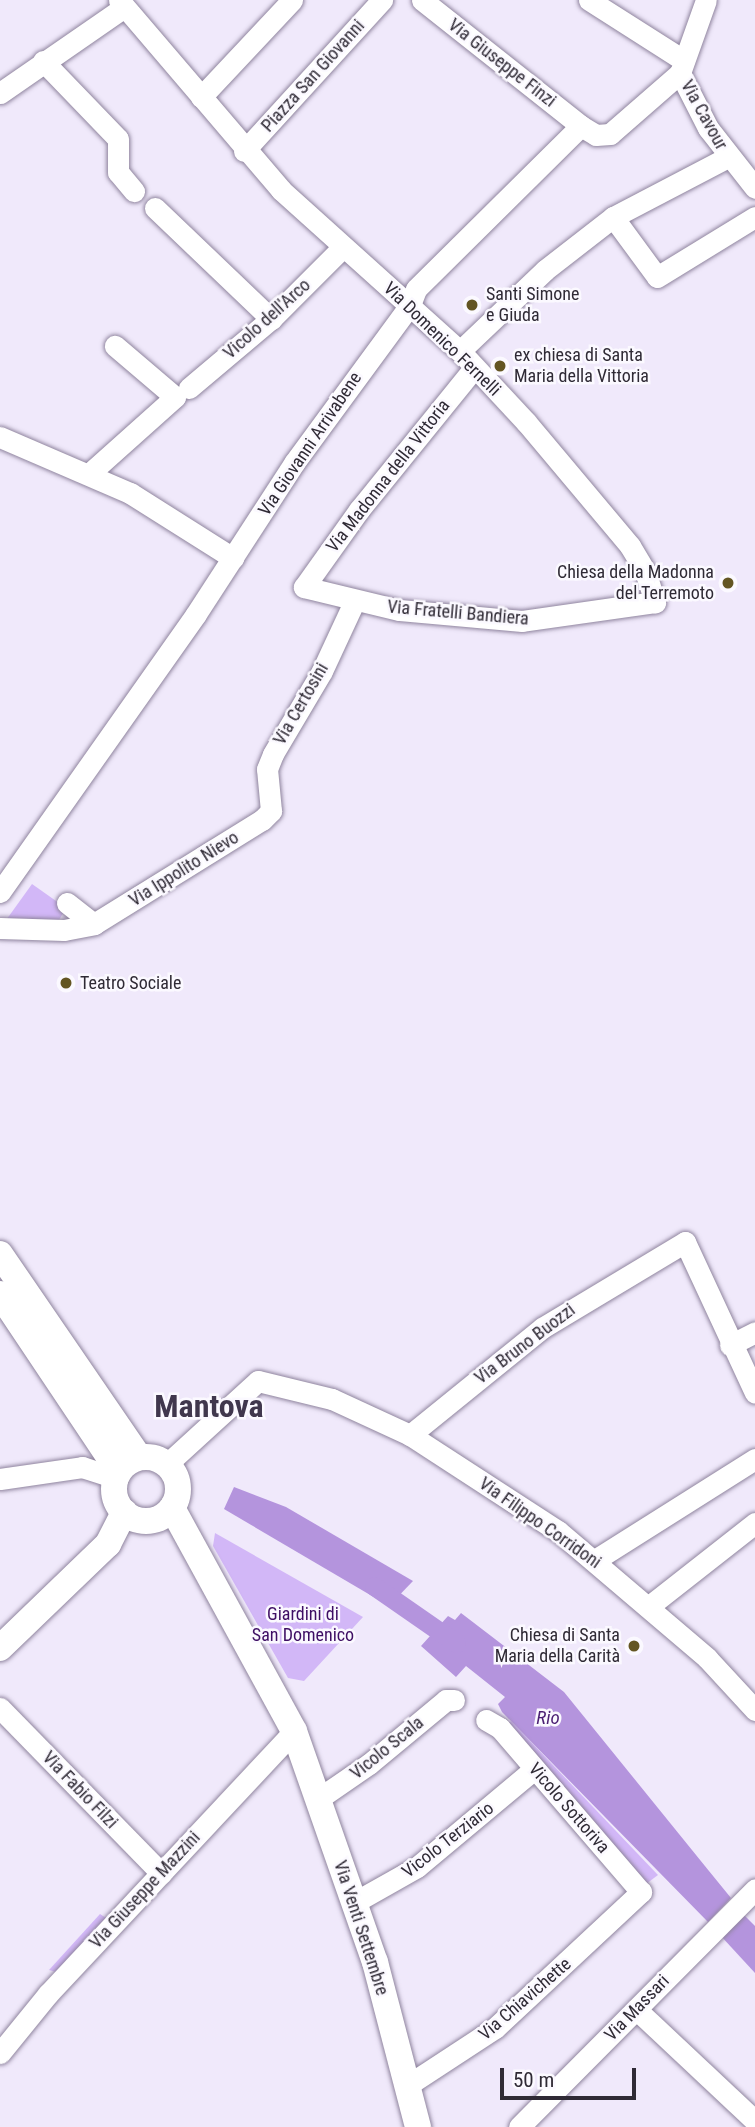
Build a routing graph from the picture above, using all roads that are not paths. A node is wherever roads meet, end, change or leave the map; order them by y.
1 (292, 0) edge
2 (382, 0) edge
3 (422, 0) edge
4 (589, 0) edge
5 (706, 0) edge
6 (123, 2) edge
7 (43, 61) junction
8 (678, 64) junction
9 (0, 93) edge
10 (201, 97) junction
11 (581, 126) junction
12 (244, 151) junction
13 (728, 157) junction
14 (754, 185) edge
15 (134, 191) dead end
16 (155, 208) dead end
17 (613, 217) junction
18 (755, 217) edge
19 (342, 248) junction
20 (410, 305) junction
21 (271, 319) junction
22 (116, 346) dead end
23 (460, 351) junction
24 (474, 368) junction
25 (182, 392) junction
26 (0, 437) edge
27 (90, 473) junction
28 (233, 558) junction
29 (304, 587) joint
30 (354, 602) junction
31 (655, 602) joint
32 (271, 811) joint
33 (0, 892) edge
34 (67, 903) dead end
35 (94, 924) junction
36 (0, 928) edge
37 (0, 1254) edge
38 (0, 1294) edge
39 (755, 1332) edge
40 (730, 1345) junction
41 (755, 1393) edge
42 (96, 1415) junction
43 (410, 1435) junction
44 (139, 1457) junction
45 (755, 1459) edge
46 (167, 1464) junction
47 (116, 1478) junction
48 (0, 1479) edge
49 (172, 1508) junction
50 (124, 1512) junction
51 (755, 1523) edge
52 (596, 1560) junction
53 (648, 1607) junction
54 (0, 1648) edge
55 (454, 1700) dead end
56 (0, 1708) edge
57 (755, 1710) edge
58 (486, 1720) dead end
59 (294, 1731) junction
60 (534, 1769) junction
61 (318, 1799) junction
62 (161, 1873) junction
63 (755, 1889) edge
64 (632, 1901) joint
65 (355, 1902) junction
66 (637, 2010) junction
67 (0, 2053) edge
68 (408, 2085) junction
69 (755, 2121) edge
70 (418, 2127) edge
71 (519, 2127) edge

1 - 10 street
2 - 12 street, Piazza San Giovanni
3 - 11 street, Via Giuseppe Finzi
4 - 8 street
5 - 8 street
6 - 7 street
6 - 10 street, Via Domenico Fernelli
7 - 9 street
7 - 15 street
8 - 11 street
8 - 13 street, Via Cavour
10 - 12 street, Via Domenico Fernelli
11 - 20 street, Via Giovanni Arrivabene
12 - 19 street, Via Domenico Fernelli
13 - 14 street, Via Cavour
13 - 17 street
16 - 21 street
17 - 18 street
17 - 23 street
19 - 20 street, Via Domenico Fernelli
19 - 21 street, Vicolo dell'Arco
20 - 23 street, Via Domenico Fernelli
20 - 28 street, Via Giovanni Arrivabene
21 - 25 street, Vicolo dell'Arco
22 - 25 street
23 - 24 street, Via Domenico Fernelli
24 - 29 street, Via Madonna della Vittoria
24 - 31 street, Via Domenico Fernelli
25 - 27 street, Vicolo dell'Arco
26 - 27 street
27 - 28 street
28 - 33 street, Via Giovanni Arrivabene
29 - 30 street, Via Fratelli Bandiera
30 - 31 street, Via Fratelli Bandiera
30 - 32 street, Via Certosini
32 - 35 street, Via Ippolito Nievo
34 - 35 street
35 - 36 street
37 - 42 street
38 - 42 street
39 - 40 street
40 - 41 street
40 - 43 street, Via Bruno Buozzi
42 - 44 street
42 - 47 street
43 - 46 street, Via Filippo Corridoni
43 - 52 street, Via Filippo Corridoni
44 - 46 street
44 - 47 street
45 - 52 street
46 - 49 street
47 - 48 street
47 - 50 street
49 - 50 street
49 - 59 street, Via Venti Settembre
50 - 54 street
51 - 53 street
52 - 53 street, Via Filippo Corridoni
53 - 57 street, Via Filippo Corridoni
55 - 61 street, Vicolo Scala
56 - 62 street, Via Fabio Filzi
58 - 60 street, Vicolo Sottoriva
59 - 61 street, Via Venti Settembre
59 - 62 street, Via Giuseppe Mazzini
60 - 64 street, Vicolo Sottoriva
60 - 65 street, Vicolo Terziario
61 - 65 street, Via Venti Settembre
62 - 67 street, Via Giuseppe Mazzini
63 - 66 street, Via Massari
64 - 68 street, Via Chiavichette
65 - 68 street, Via Venti Settembre
66 - 69 street
66 - 71 street, Via Massari
68 - 70 street, Via Venti Settembre

